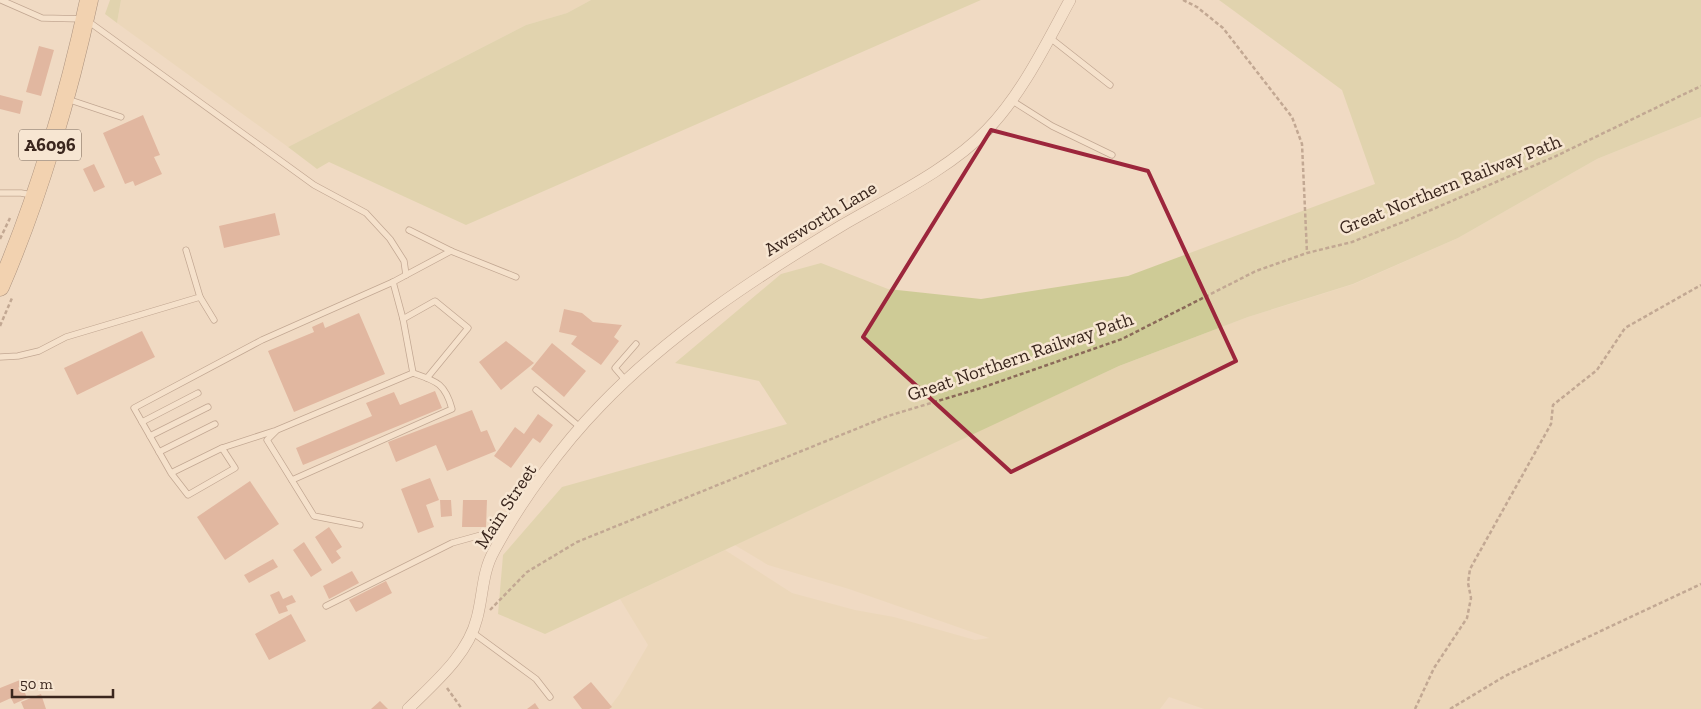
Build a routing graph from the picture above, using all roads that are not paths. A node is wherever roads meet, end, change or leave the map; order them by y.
1 (1, 0) edge
2 (89, 0) edge
3 (1070, 0) edge
4 (85, 19) junction
5 (1049, 37) junction
6 (1110, 85) dead end
7 (65, 99) junction
8 (1011, 100) junction
9 (121, 117) dead end
10 (1112, 155) dead end
11 (0, 194) edge
12 (34, 195) junction
13 (409, 230) dead end
14 (186, 250) dead end
15 (451, 251) junction
16 (406, 275) junction
17 (516, 278) dead end
18 (393, 282) junction
19 (3, 293) edge
20 (200, 297) junction
21 (404, 318) junction
22 (214, 320) dead end
23 (636, 344) dead end
24 (0, 357) edge
25 (412, 373) junction
26 (427, 378) junction
27 (627, 382) junction
28 (536, 390) dead end
29 (198, 393) dead end
30 (208, 407) dead end
31 (142, 422) junction
32 (215, 424) dead end
33 (581, 428) junction
34 (276, 430) junction
35 (150, 436) junction
36 (222, 448) junction
37 (563, 450) joint
38 (158, 452) junction
39 (171, 473) junction
40 (292, 480) junction
41 (360, 525) dead end
42 (508, 528) junction
43 (326, 606) dead end
44 (472, 632) junction
45 (550, 697) dead end
46 (408, 709) edge

1 - 4 lane
2 - 4 main road, A6096
3 - 5 street, Awsworth Lane
4 - 7 main road, A6096
4 - 16 lane
5 - 6 lane
5 - 8 street, Awsworth Lane
7 - 9 lane
7 - 12 main road, A6096
8 - 10 lane
8 - 27 street, Awsworth Lane
11 - 12 lane
12 - 19 main road, A6096
13 - 15 lane
14 - 20 lane
15 - 16 lane
15 - 17 lane
16 - 18 lane
18 - 21 lane
18 - 31 lane
20 - 22 lane
20 - 24 lane
21 - 25 lane
21 - 26 lane
23 - 27 lane
25 - 26 lane
25 - 34 lane
26 - 40 lane
27 - 33 street, Awsworth Lane
28 - 33 lane
29 - 31 lane
30 - 35 lane
31 - 35 lane
32 - 38 lane
33 - 37 street, Awsworth Lane
34 - 36 lane
34 - 40 lane
35 - 38 lane
36 - 39 lane
36 - 39 lane
37 - 42 street, Main Street
38 - 39 lane
40 - 41 lane
42 - 43 lane
42 - 44 street, Main Street
44 - 45 lane
44 - 46 street, Main Street

